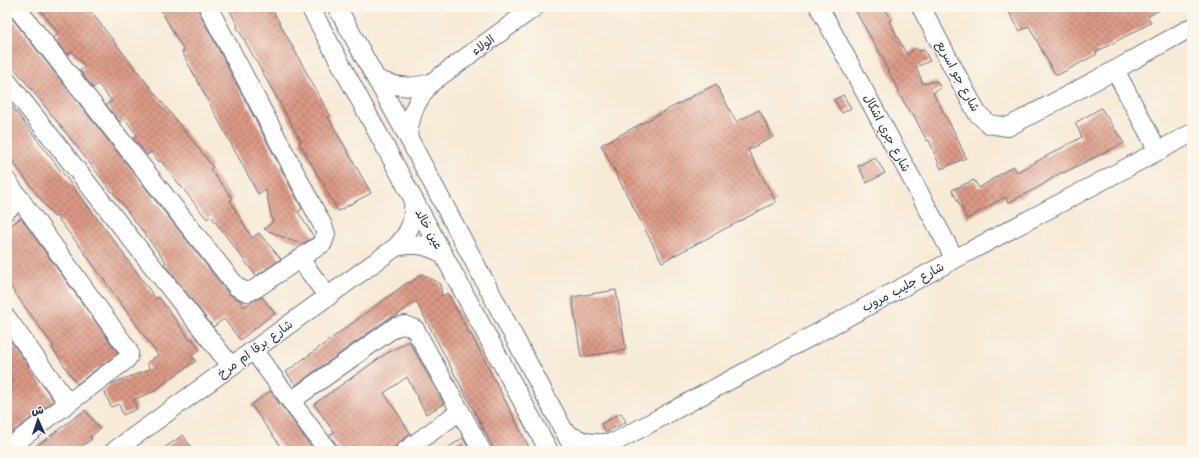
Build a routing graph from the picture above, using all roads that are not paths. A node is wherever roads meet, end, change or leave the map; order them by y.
1 (16, 7) edge
2 (208, 7) edge
3 (310, 7) edge
4 (337, 7) edge
5 (535, 7) edge
6 (819, 7) edge
7 (921, 7) edge
8 (1192, 27) edge
9 (1115, 70) junction
10 (376, 79) junction
11 (7, 81) edge
12 (431, 84) junction
13 (1192, 133) edge
14 (408, 137) junction
15 (1158, 151) junction
16 (7, 181) edge
17 (414, 200) junction
18 (14, 205) edge
19 (396, 247) junction
20 (443, 254) junction
21 (300, 259) junction
22 (954, 259) junction
23 (328, 297) junction
24 (7, 318) edge
25 (253, 350) junction
26 (231, 366) junction
27 (291, 401) junction
28 (68, 403) junction
29 (460, 411) junction
30 (565, 432) junction
31 (611, 446) edge
32 (7, 449) edge
33 (114, 451) edge
34 (328, 451) edge
35 (404, 451) edge
36 (482, 451) edge
37 (549, 451) edge
38 (575, 451) edge

1 - 21 street
2 - 21 street
3 - 17 street, عين خالد
4 - 10 street, عين خالد
5 - 12 street, الولاء
6 - 22 street, شارع جري اشكال
7 - 9 street, شارع جو اسريع
8 - 9 street, شارع جو اسريع
9 - 15 street
10 - 12 street, الولاء
10 - 14 street, عين خالد
11 - 26 street
12 - 14 street, الولاء
13 - 15 street, شارع جليب مروب
14 - 30 street, عين خالد
15 - 22 street, شارع جليب مروب
16 - 18 street
17 - 19 street, شارع برقا ام مرخ
17 - 20 street, عين خالد
18 - 28 street
19 - 20 street, شارع برقا ام مرخ
19 - 23 street, شارع برقا ام مرخ
20 - 37 street, عين خالد
21 - 23 street
22 - 31 street, شارع جليب مروب
23 - 25 street, شارع برقا ام مرخ
24 - 28 street
25 - 26 street, شارع برقا ام مرخ
25 - 27 street
26 - 33 street, شارع برقا ام مرخ
27 - 29 street
27 - 34 street
28 - 32 street
29 - 35 street
29 - 36 street
30 - 31 street, شارع جليب مروب
30 - 38 street, عين خالد

